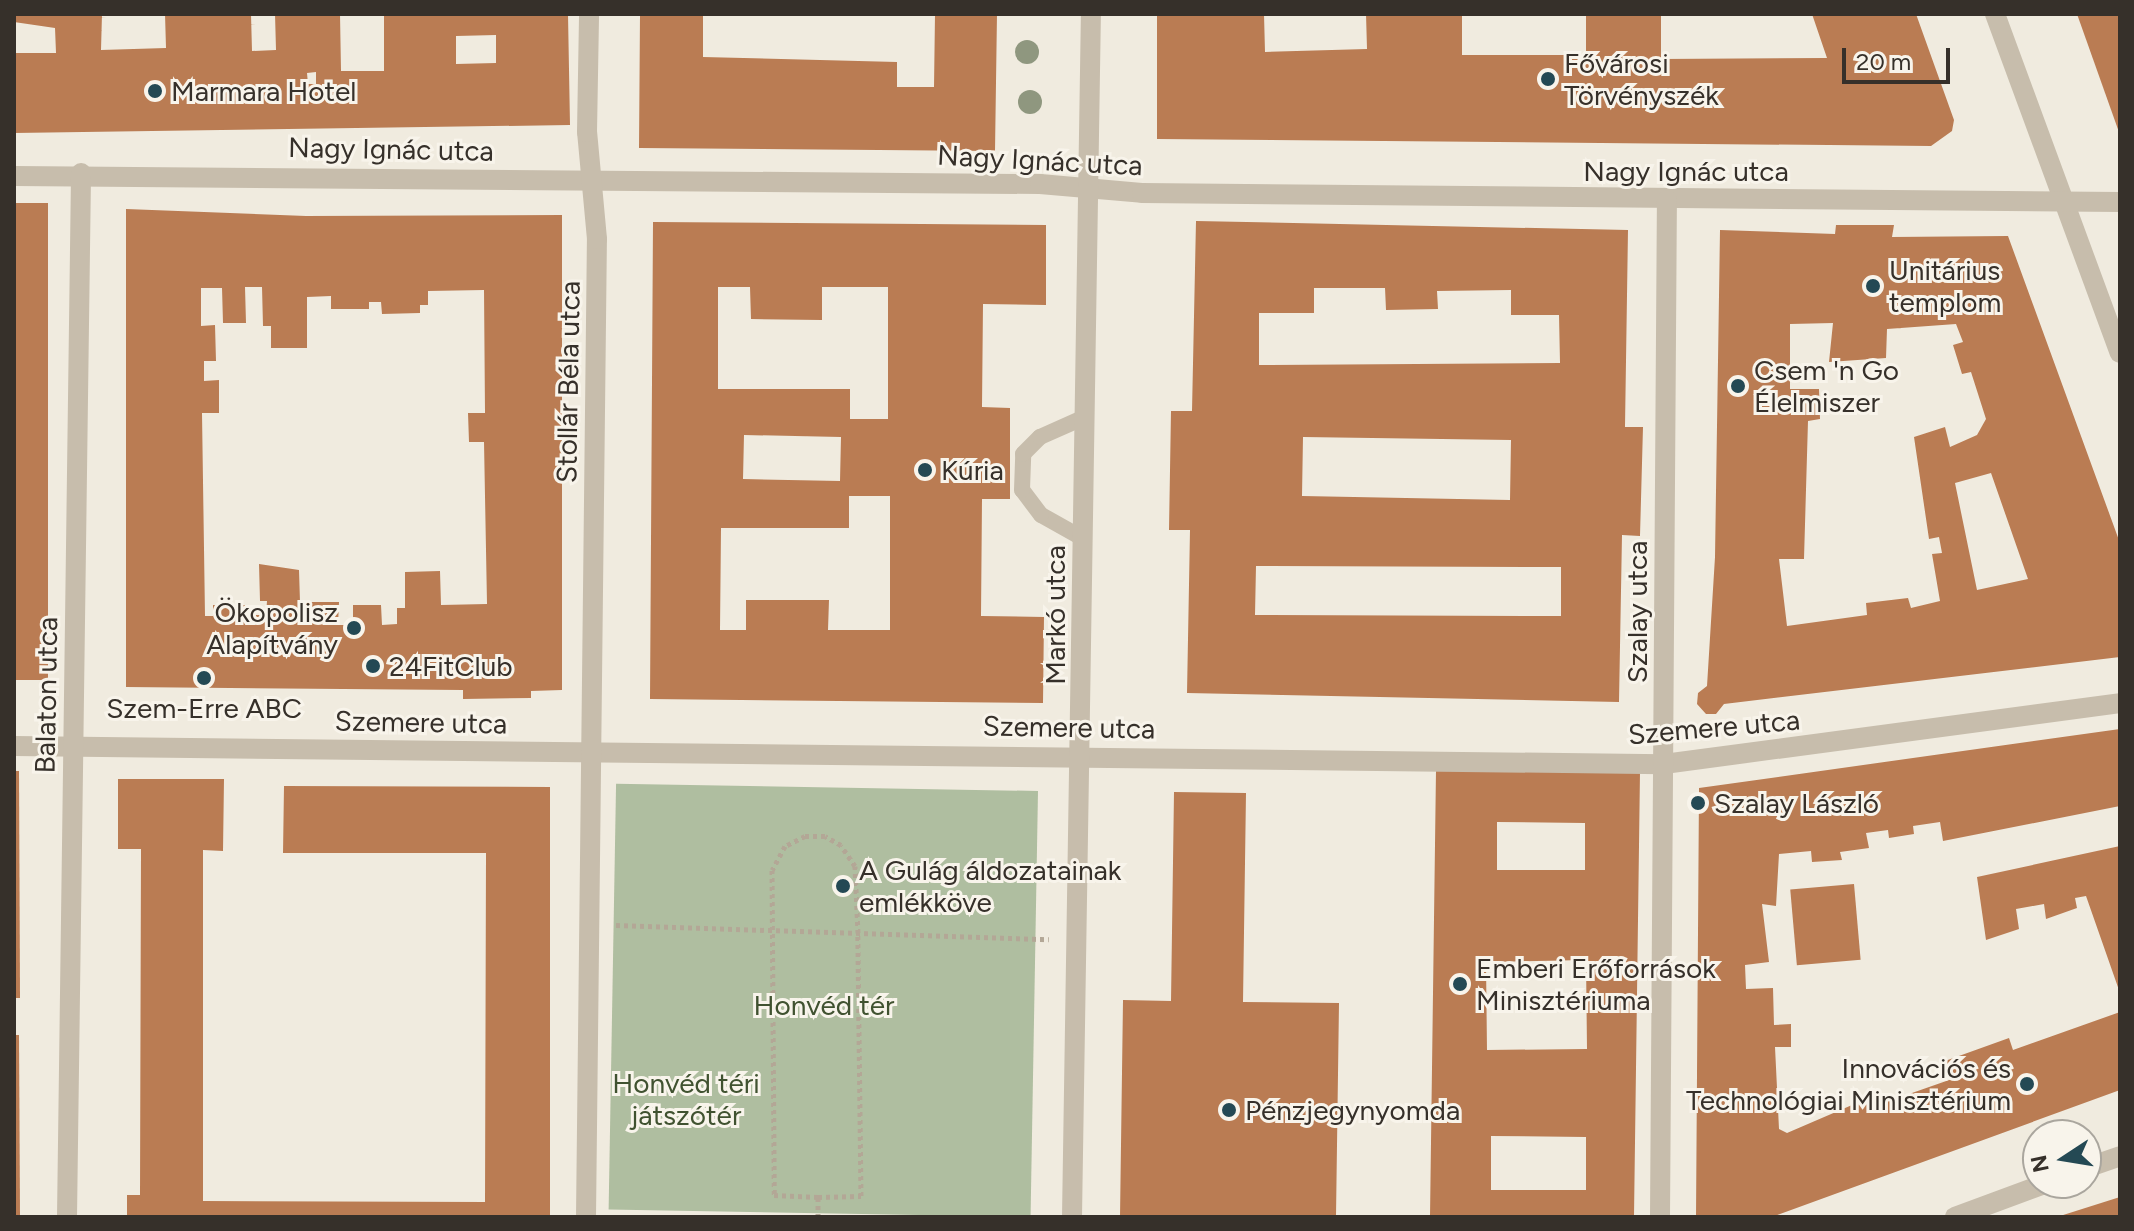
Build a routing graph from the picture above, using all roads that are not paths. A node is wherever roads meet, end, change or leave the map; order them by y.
1 (589, 14) edge
2 (1091, 14) edge
3 (1995, 14) edge
4 (81, 173) junction
5 (14, 176) edge
6 (591, 179) junction
7 (1089, 188) junction
8 (2063, 199) junction
9 (1667, 200) junction
10 (2120, 202) edge
11 (2120, 353) edge
12 (1085, 417) junction
13 (1084, 539) junction
14 (2120, 703) edge
15 (14, 746) edge
16 (74, 747) junction
17 (592, 752) junction
18 (1082, 754) junction
19 (1664, 764) junction
20 (2022, 1192) edge
21 (67, 1217) edge
22 (586, 1217) edge
23 (1072, 1217) edge
24 (1660, 1217) edge
25 (1955, 1217) edge

1 - 6 street, Stollár Béla utca
2 - 7 street, Markó utca
3 - 8 street
4 - 5 street, Nagy Ignác utca
4 - 6 street, Nagy Ignác utca
4 - 16 street, Balaton utca
6 - 7 street, Nagy Ignác utca
6 - 17 street, Stollár Béla utca
7 - 9 street, Nagy Ignác utca
7 - 12 street, Markó utca
8 - 9 street, Nagy Ignác utca
8 - 10 street, Nagy Ignác utca
8 - 11 street
9 - 19 street, Szalay utca
12 - 13 street, Markó utca
12 - 13 lane
13 - 18 street, Markó utca
14 - 19 street, Szemere utca
15 - 16 street, Szemere utca
16 - 17 street, Szemere utca
16 - 21 street, Balaton utca
17 - 18 street, Szemere utca
17 - 22 street
18 - 19 street, Szemere utca
18 - 23 street, Markó utca
19 - 24 street, Szalay utca
20 - 25 street

